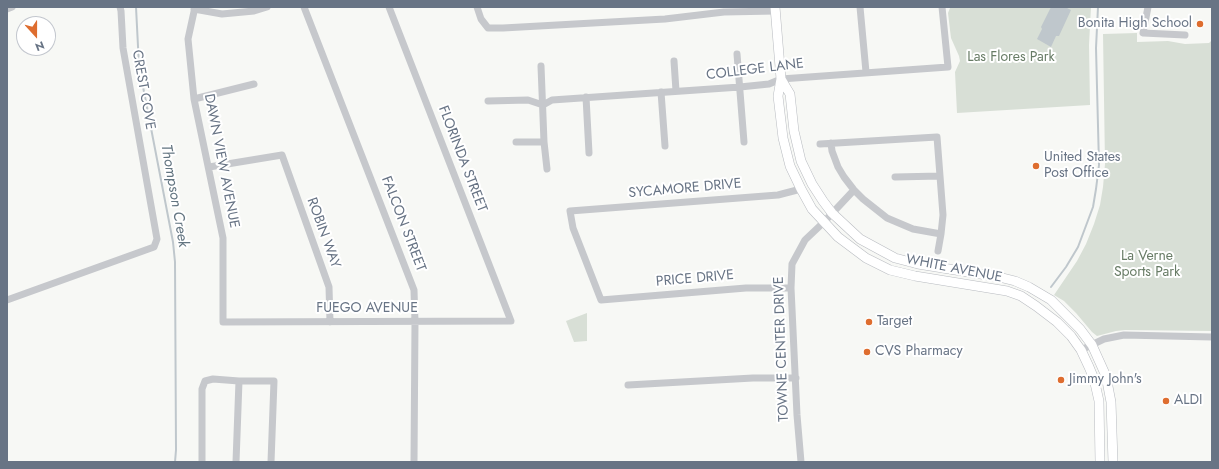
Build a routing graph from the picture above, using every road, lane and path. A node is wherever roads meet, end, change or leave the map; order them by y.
1 (12, 7) edge
2 (120, 7) edge
3 (266, 7) edge
4 (304, 7) edge
5 (389, 7) edge
6 (477, 7) edge
7 (860, 7) edge
8 (942, 7) edge
9 (1148, 7) edge
10 (194, 8) edge
11 (7, 9) edge
12 (775, 9) edge
13 (1185, 34) dead end
14 (737, 54) dead end
15 (674, 61) dead end
16 (541, 66) dead end
17 (866, 72) junction
18 (782, 79) junction
19 (254, 84) dead end
20 (740, 87) junction
21 (661, 92) junction
22 (676, 92) junction
23 (586, 97) junction
24 (194, 99) junction
25 (488, 102) dead end
26 (543, 105) junction
27 (516, 142) dead end
28 (544, 142) junction
29 (744, 142) dead end
30 (831, 143) junction
31 (820, 144) dead end
32 (665, 146) dead end
33 (589, 153) dead end
34 (208, 167) junction
35 (547, 169) dead end
36 (940, 176) junction
37 (896, 177) dead end
38 (801, 189) junction
39 (854, 190) junction
40 (832, 213) junction
41 (824, 222) junction
42 (941, 234) junction
43 (938, 251) dead end
44 (791, 288) junction
45 (7, 300) edge
46 (601, 300) joint
47 (510, 321) joint
48 (223, 322) joint
49 (330, 322) junction
50 (415, 322) junction
51 (1212, 337) edge
52 (1092, 345) junction
53 (1081, 350) junction
54 (796, 378) junction
55 (239, 381) junction
56 (628, 385) dead end
57 (202, 462) edge
58 (236, 462) edge
59 (272, 462) edge
60 (414, 462) edge
61 (801, 462) edge
62 (1100, 462) edge
63 (1113, 462) edge

1 - 11 street
2 - 45 street, CREST COVE
3 - 10 street
4 - 50 street, FALCON STREET
5 - 47 street, FLORINDA STREET
6 - 12 street
7 - 17 street
8 - 17 street, COLLEGE LANE
9 - 13 street
10 - 24 street, DAWN VIEW AVENUE
12 - 18 main road, WHITE AVENUE
14 - 20 street
15 - 22 street
16 - 26 street
17 - 18 street, COLLEGE LANE
18 - 20 street, COLLEGE LANE
18 - 38 main road, WHITE AVENUE
18 - 40 main road, WHITE AVENUE
19 - 24 street
20 - 22 street, COLLEGE LANE
20 - 29 street
21 - 22 street, COLLEGE LANE
21 - 23 street, COLLEGE LANE
21 - 32 street
23 - 26 street, COLLEGE LANE
23 - 33 street
24 - 34 street, DAWN VIEW AVENUE
25 - 26 street
26 - 28 street
27 - 28 street
28 - 35 street
30 - 31 street
30 - 36 street
30 - 39 street
34 - 48 street, DAWN VIEW AVENUE
34 - 49 street, ROBIN WAY
36 - 37 street
36 - 42 street
38 - 41 main road, WHITE AVENUE
38 - 46 street, SYCAMORE DRIVE
39 - 40 street, TOWNE CENTER DRIVE
39 - 42 street
40 - 41 street, TOWNE CENTER DRIVE
40 - 52 main road, WHITE AVENUE
41 - 44 street, TOWNE CENTER DRIVE
41 - 53 main road, WHITE AVENUE
42 - 43 street
44 - 46 street, PRICE DRIVE
44 - 54 street, TOWNE CENTER DRIVE
47 - 50 street, FUEGO AVENUE
48 - 49 street, FUEGO AVENUE
49 - 50 street, FUEGO AVENUE
50 - 60 street, FALCON STREET
51 - 52 street
52 - 53 street
52 - 63 main road, WHITE AVENUE
53 - 62 main road, WHITE AVENUE
54 - 56 street
54 - 61 street, TOWNE CENTER DRIVE
55 - 57 street
55 - 58 street
55 - 59 street

